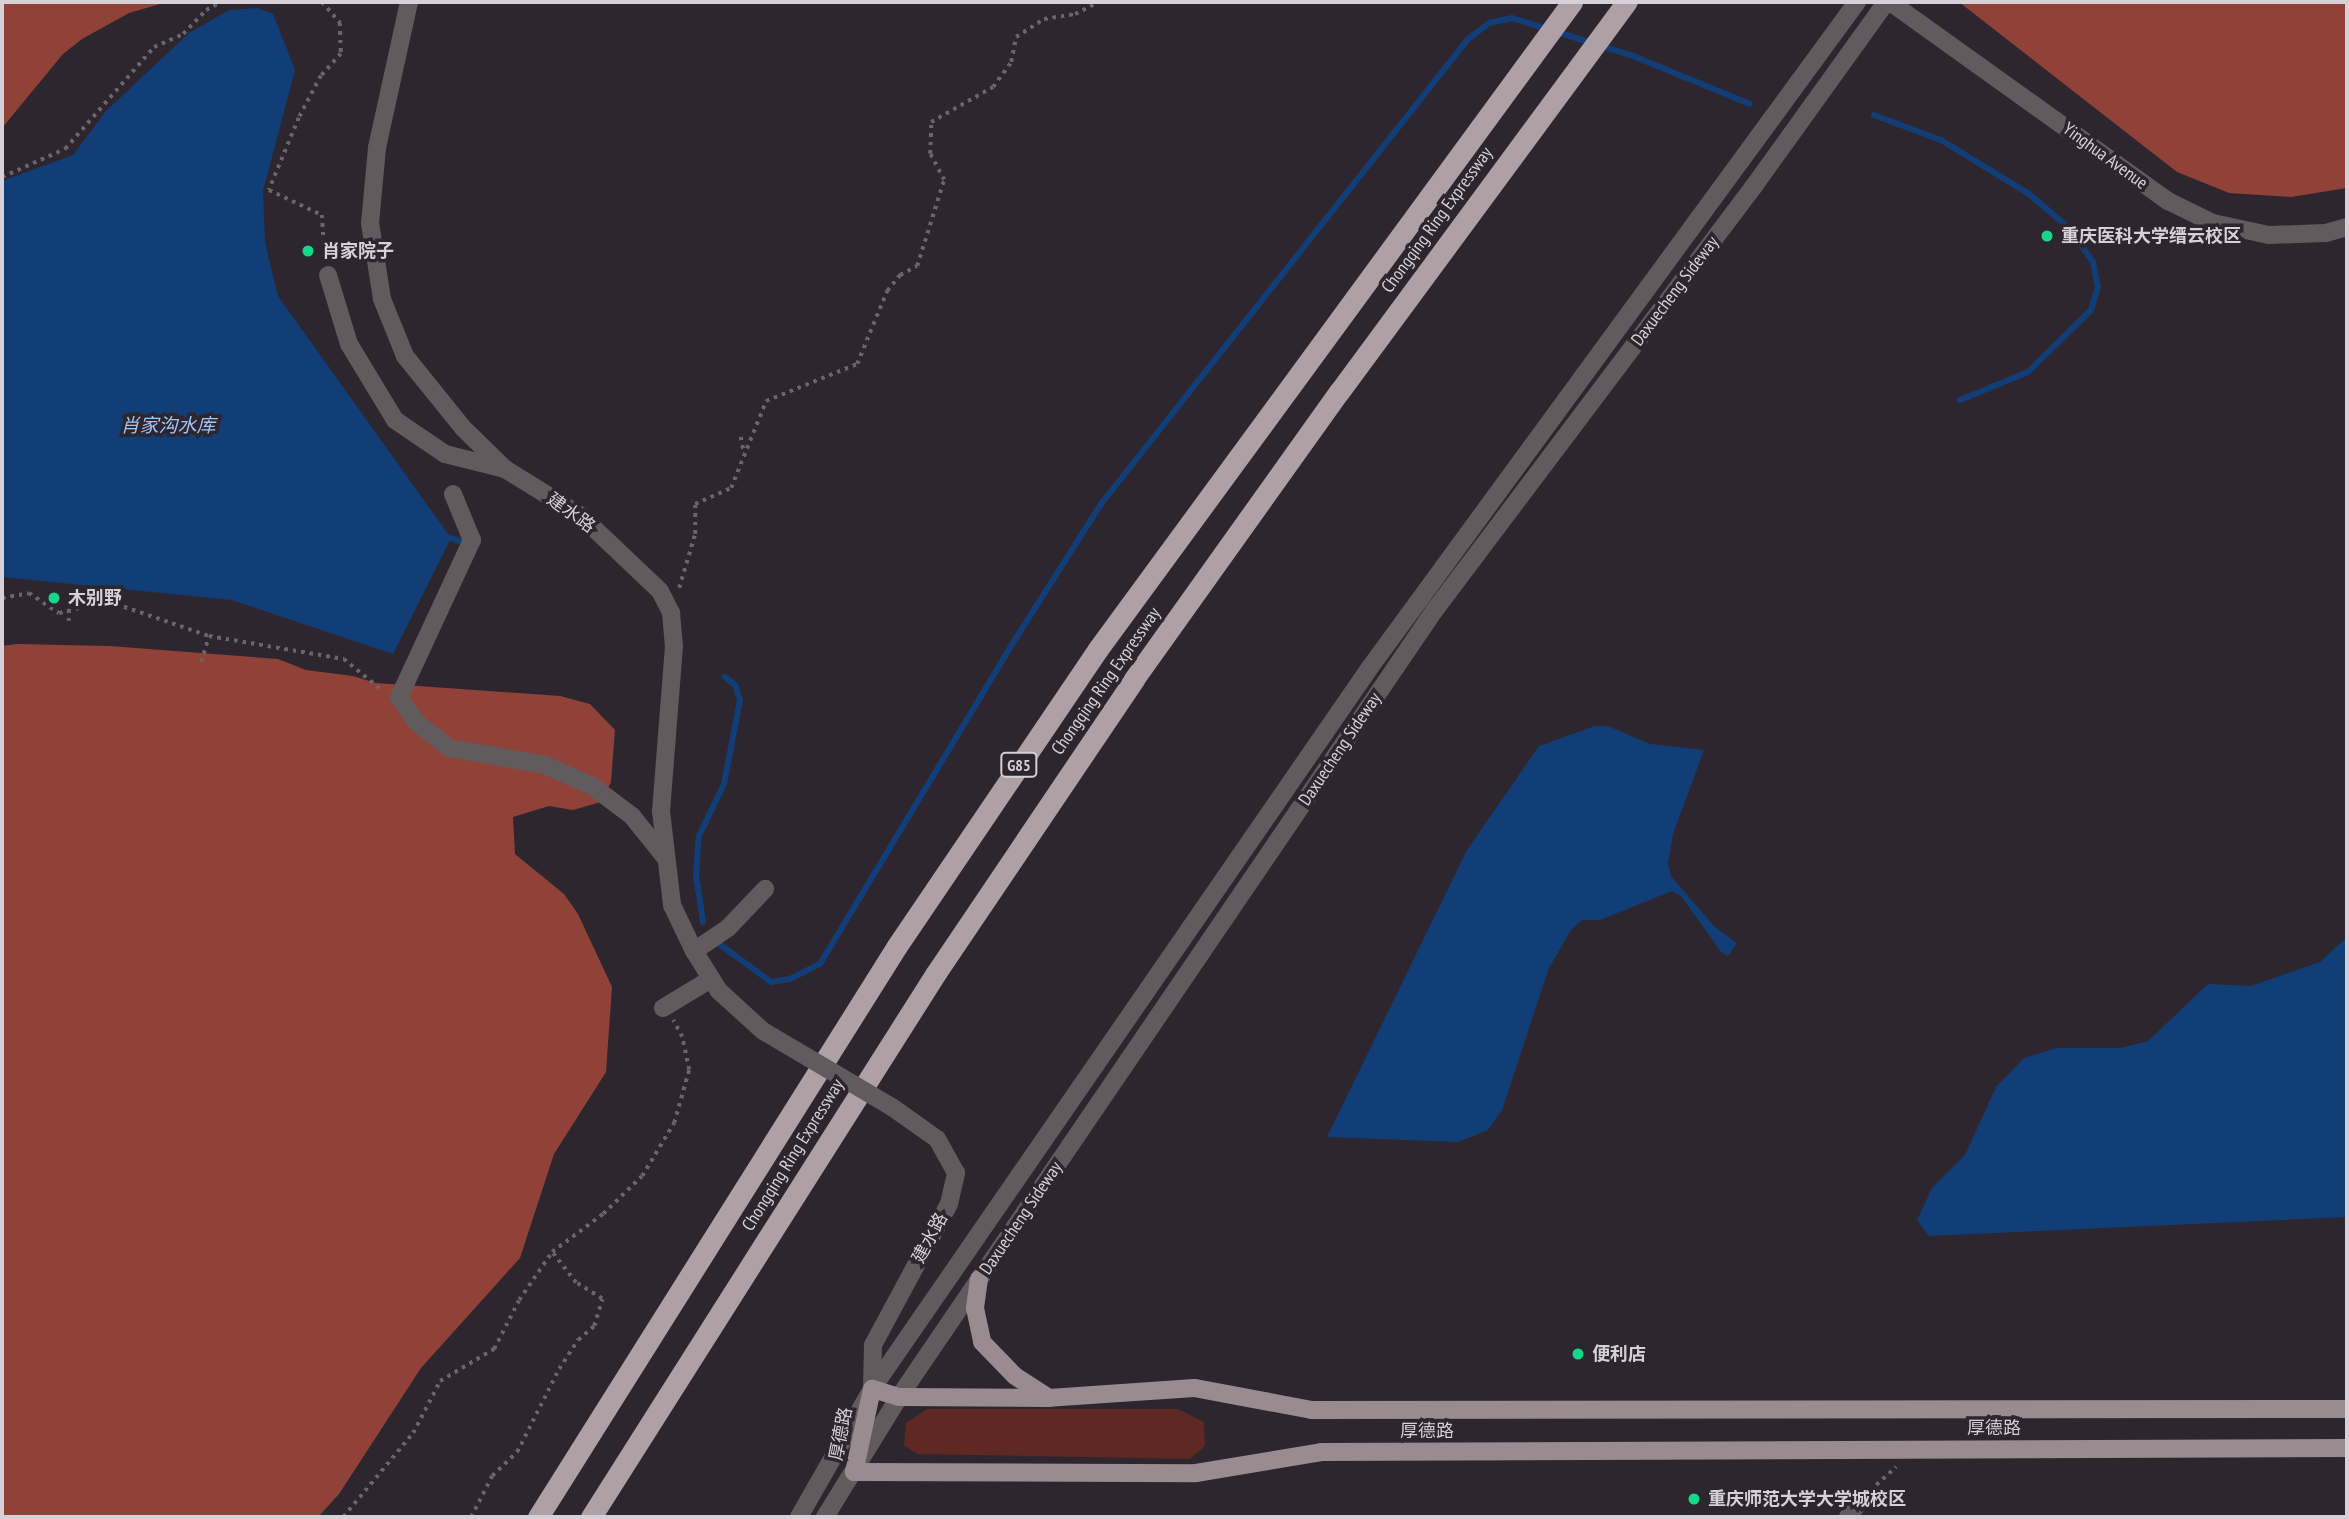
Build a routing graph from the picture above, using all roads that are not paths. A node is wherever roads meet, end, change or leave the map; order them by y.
1 (409, 2) edge
2 (1572, 2) edge
3 (1627, 2) edge
4 (1857, 2) edge
5 (1888, 2) edge
6 (2347, 227) edge
7 (328, 275) road end
8 (505, 469) junction
9 (453, 494) dead end
10 (664, 856) junction
11 (765, 889) dead end
12 (694, 951) junction
13 (711, 979) junction
14 (664, 1007) road end
15 (979, 1279) junction
16 (872, 1389) junction
17 (899, 1397) junction
18 (1049, 1398) junction
19 (2347, 1409) edge
20 (2347, 1448) edge
21 (854, 1472) junction
22 (1864, 1496) road end
23 (538, 1517) edge
24 (591, 1517) edge
25 (799, 1517) edge
26 (825, 1517) edge
27 (1848, 1517) edge

1 - 8 street, 建水路
2 - 23 highway, Chongqing Ring Expressway / G85
3 - 24 highway, Chongqing Ring Expressway / G85
4 - 16 street, Daxuecheng Sideway
5 - 6 street, Yinghua Avenue
5 - 15 street, Daxuecheng Sideway
7 - 8 street
8 - 10 street, 建水路
9 - 10 street
10 - 12 street, 建水路
11 - 12 street
12 - 13 street, 建水路
13 - 14 street
13 - 16 street, 建水路, bridge
15 - 17 street, Daxuecheng Sideway
15 - 18 main road
16 - 17 main road, 厚德路
16 - 21 main road, 厚德路
16 - 25 street, Daxuecheng Sideway
17 - 18 main road, 厚德路
17 - 21 street, Daxuecheng Sideway
18 - 19 main road, 厚德路
20 - 21 main road, 厚德路
21 - 26 street, Daxuecheng Sideway
22 - 27 street

